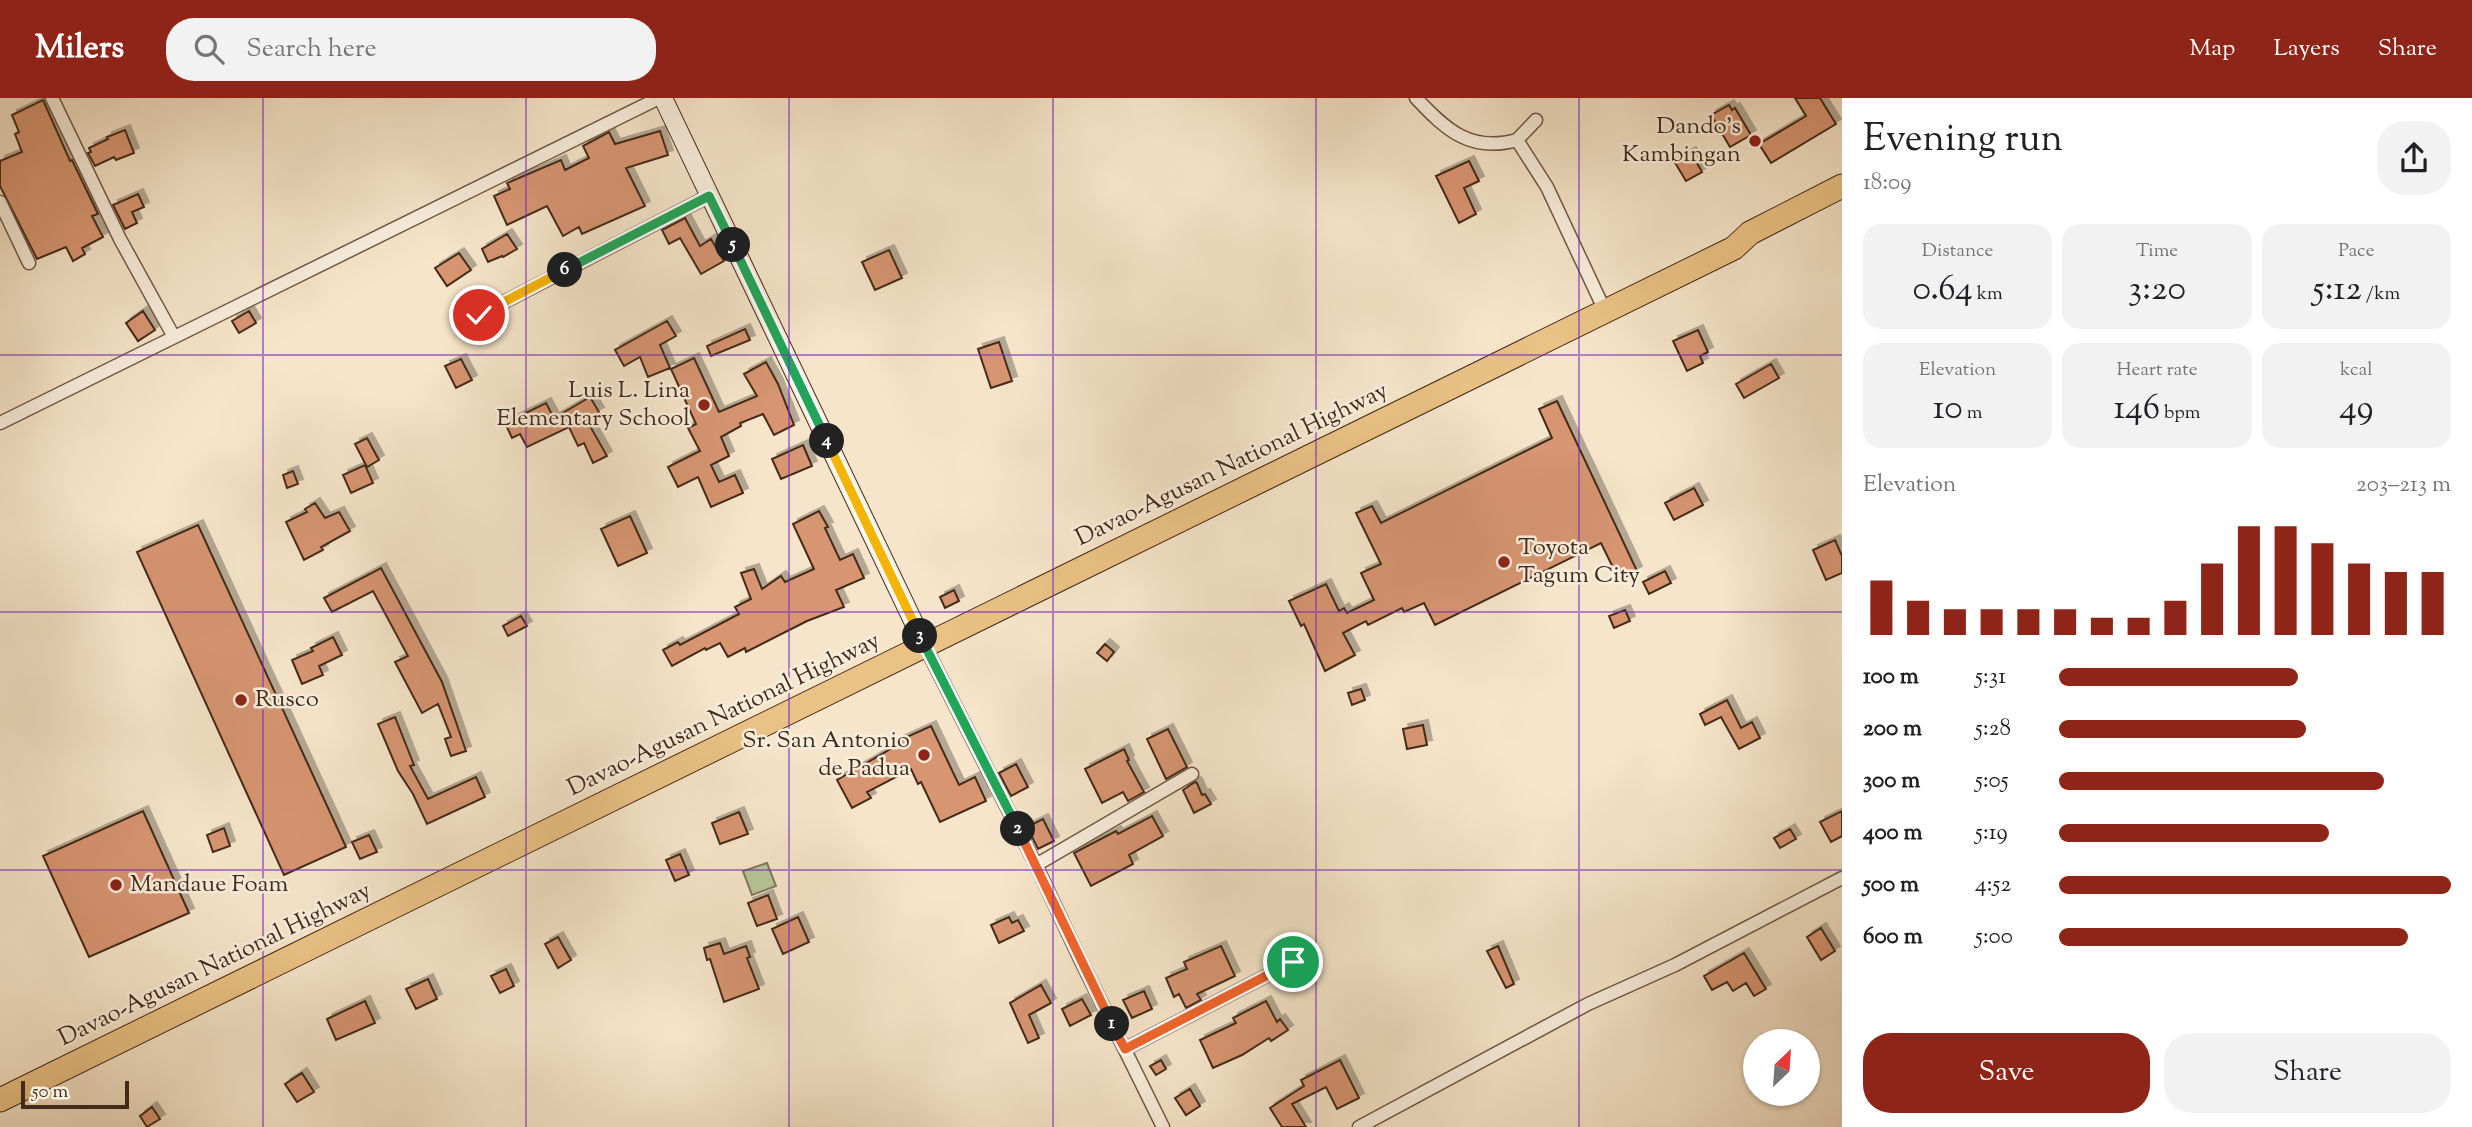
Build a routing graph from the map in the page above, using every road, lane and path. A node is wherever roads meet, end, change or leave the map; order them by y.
1 (52, 98) edge
2 (661, 98) edge
3 (1416, 98) edge
4 (1536, 120) dead end
5 (1517, 140) junction
6 (1842, 186) edge
7 (709, 196) junction
8 (0, 202) edge
9 (1842, 202) edge
10 (1734, 248) junction
11 (29, 263) dead end
12 (1605, 311) junction
13 (479, 315) dead end
14 (174, 337) junction
15 (0, 423) edge
16 (925, 646) junction
17 (1192, 774) dead end
18 (1036, 865) junction
19 (1842, 878) edge
20 (1293, 962) dead end
21 (1125, 1049) junction
22 (0, 1100) edge
23 (1163, 1127) edge
24 (1359, 1127) edge

1 - 14 street
2 - 7 street
2 - 14 street
3 - 5 street
4 - 5 street
5 - 12 street
6 - 10 highway, Davao-Agusan National Highway
7 - 13 street
7 - 16 street
8 - 11 street
9 - 10 highway, Davao-Agusan National Highway
10 - 12 highway, Davao-Agusan National Highway
12 - 16 highway, Davao-Agusan National Highway
14 - 15 street
16 - 18 street
16 - 22 highway, Davao-Agusan National Highway
17 - 18 street
18 - 21 street
19 - 24 street
20 - 21 street
21 - 23 street

